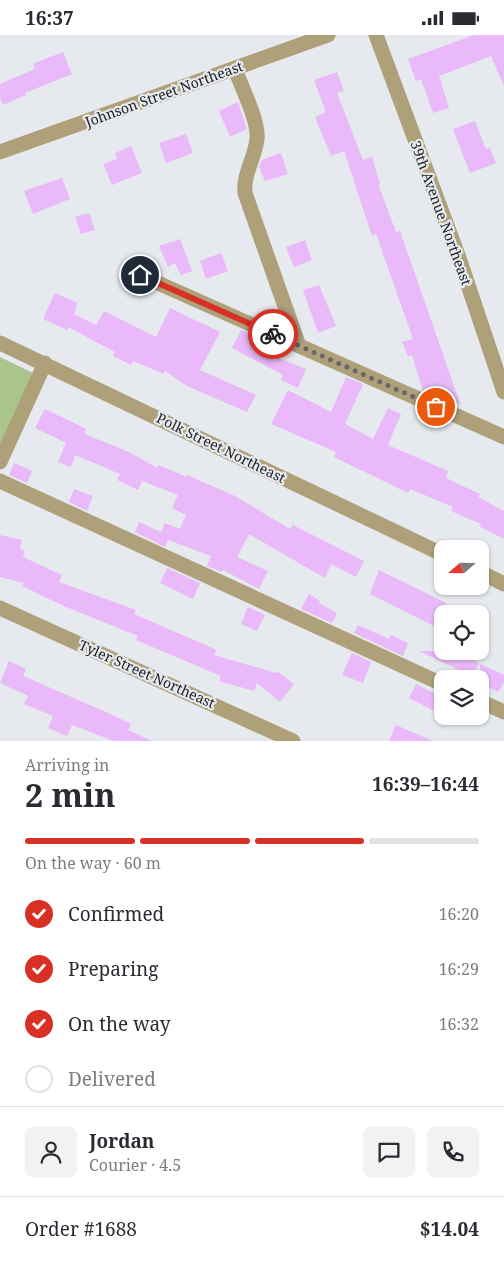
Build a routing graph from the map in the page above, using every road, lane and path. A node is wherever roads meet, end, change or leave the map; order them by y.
1 (328, 35) edge
2 (376, 35) edge
3 (235, 69) junction
4 (0, 153) edge
5 (140, 275) dead end
6 (0, 343) edge
7 (299, 346) junction
8 (45, 363) junction
9 (504, 392) edge
10 (504, 437) edge
11 (0, 462) edge
12 (0, 481) edge
13 (434, 550) edge
14 (489, 577) edge
15 (504, 584) edge
16 (0, 608) edge
17 (434, 680) edge
18 (489, 706) edge
19 (504, 713) edge
20 (293, 741) edge

1 - 3 street, Johnson Street Northeast
2 - 9 street, 39th Avenue Northeast
3 - 4 street, Johnson Street Northeast
3 - 7 street
5 - 7 street
6 - 8 street, Polk Street Northeast
7 - 10 street
8 - 11 street
8 - 13 street, Polk Street Northeast
12 - 17 street
14 - 15 street
16 - 20 street, Tyler Street Northeast
18 - 19 street

